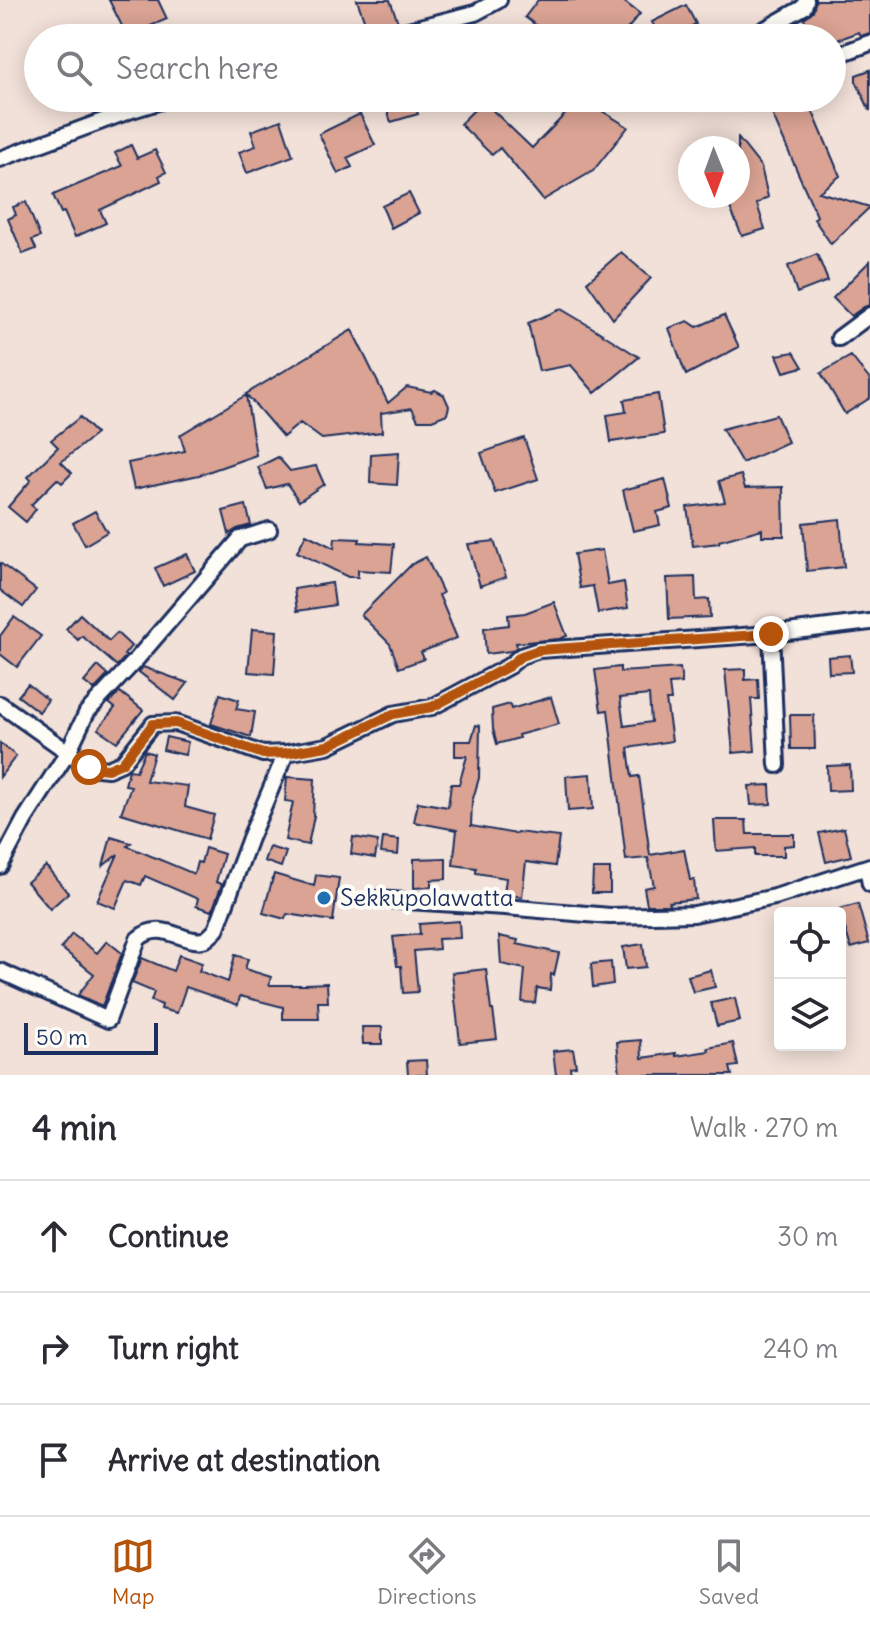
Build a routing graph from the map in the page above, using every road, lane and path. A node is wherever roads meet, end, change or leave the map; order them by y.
1 (499, 0) edge
2 (806, 0) edge
3 (432, 24) edge
4 (774, 24) edge
5 (870, 43) edge
6 (846, 52) edge
7 (127, 112) edge
8 (0, 159) edge
9 (870, 315) edge
10 (839, 338) dead end
11 (269, 530) dead end
12 (870, 622) edge
13 (771, 634) junction
14 (0, 704) edge
15 (68, 752) junction
16 (286, 753) junction
17 (777, 765) dead end
18 (0, 866) edge
19 (868, 866) edge
20 (870, 884) edge
21 (375, 899) dead end
22 (0, 971) edge

1 - 3 street
2 - 4 street
5 - 6 street
7 - 8 street
9 - 10 street
11 - 15 street
12 - 13 street
13 - 16 street
13 - 17 street
14 - 15 street
15 - 16 street
15 - 18 street
16 - 22 street
19 - 20 street
19 - 21 street

